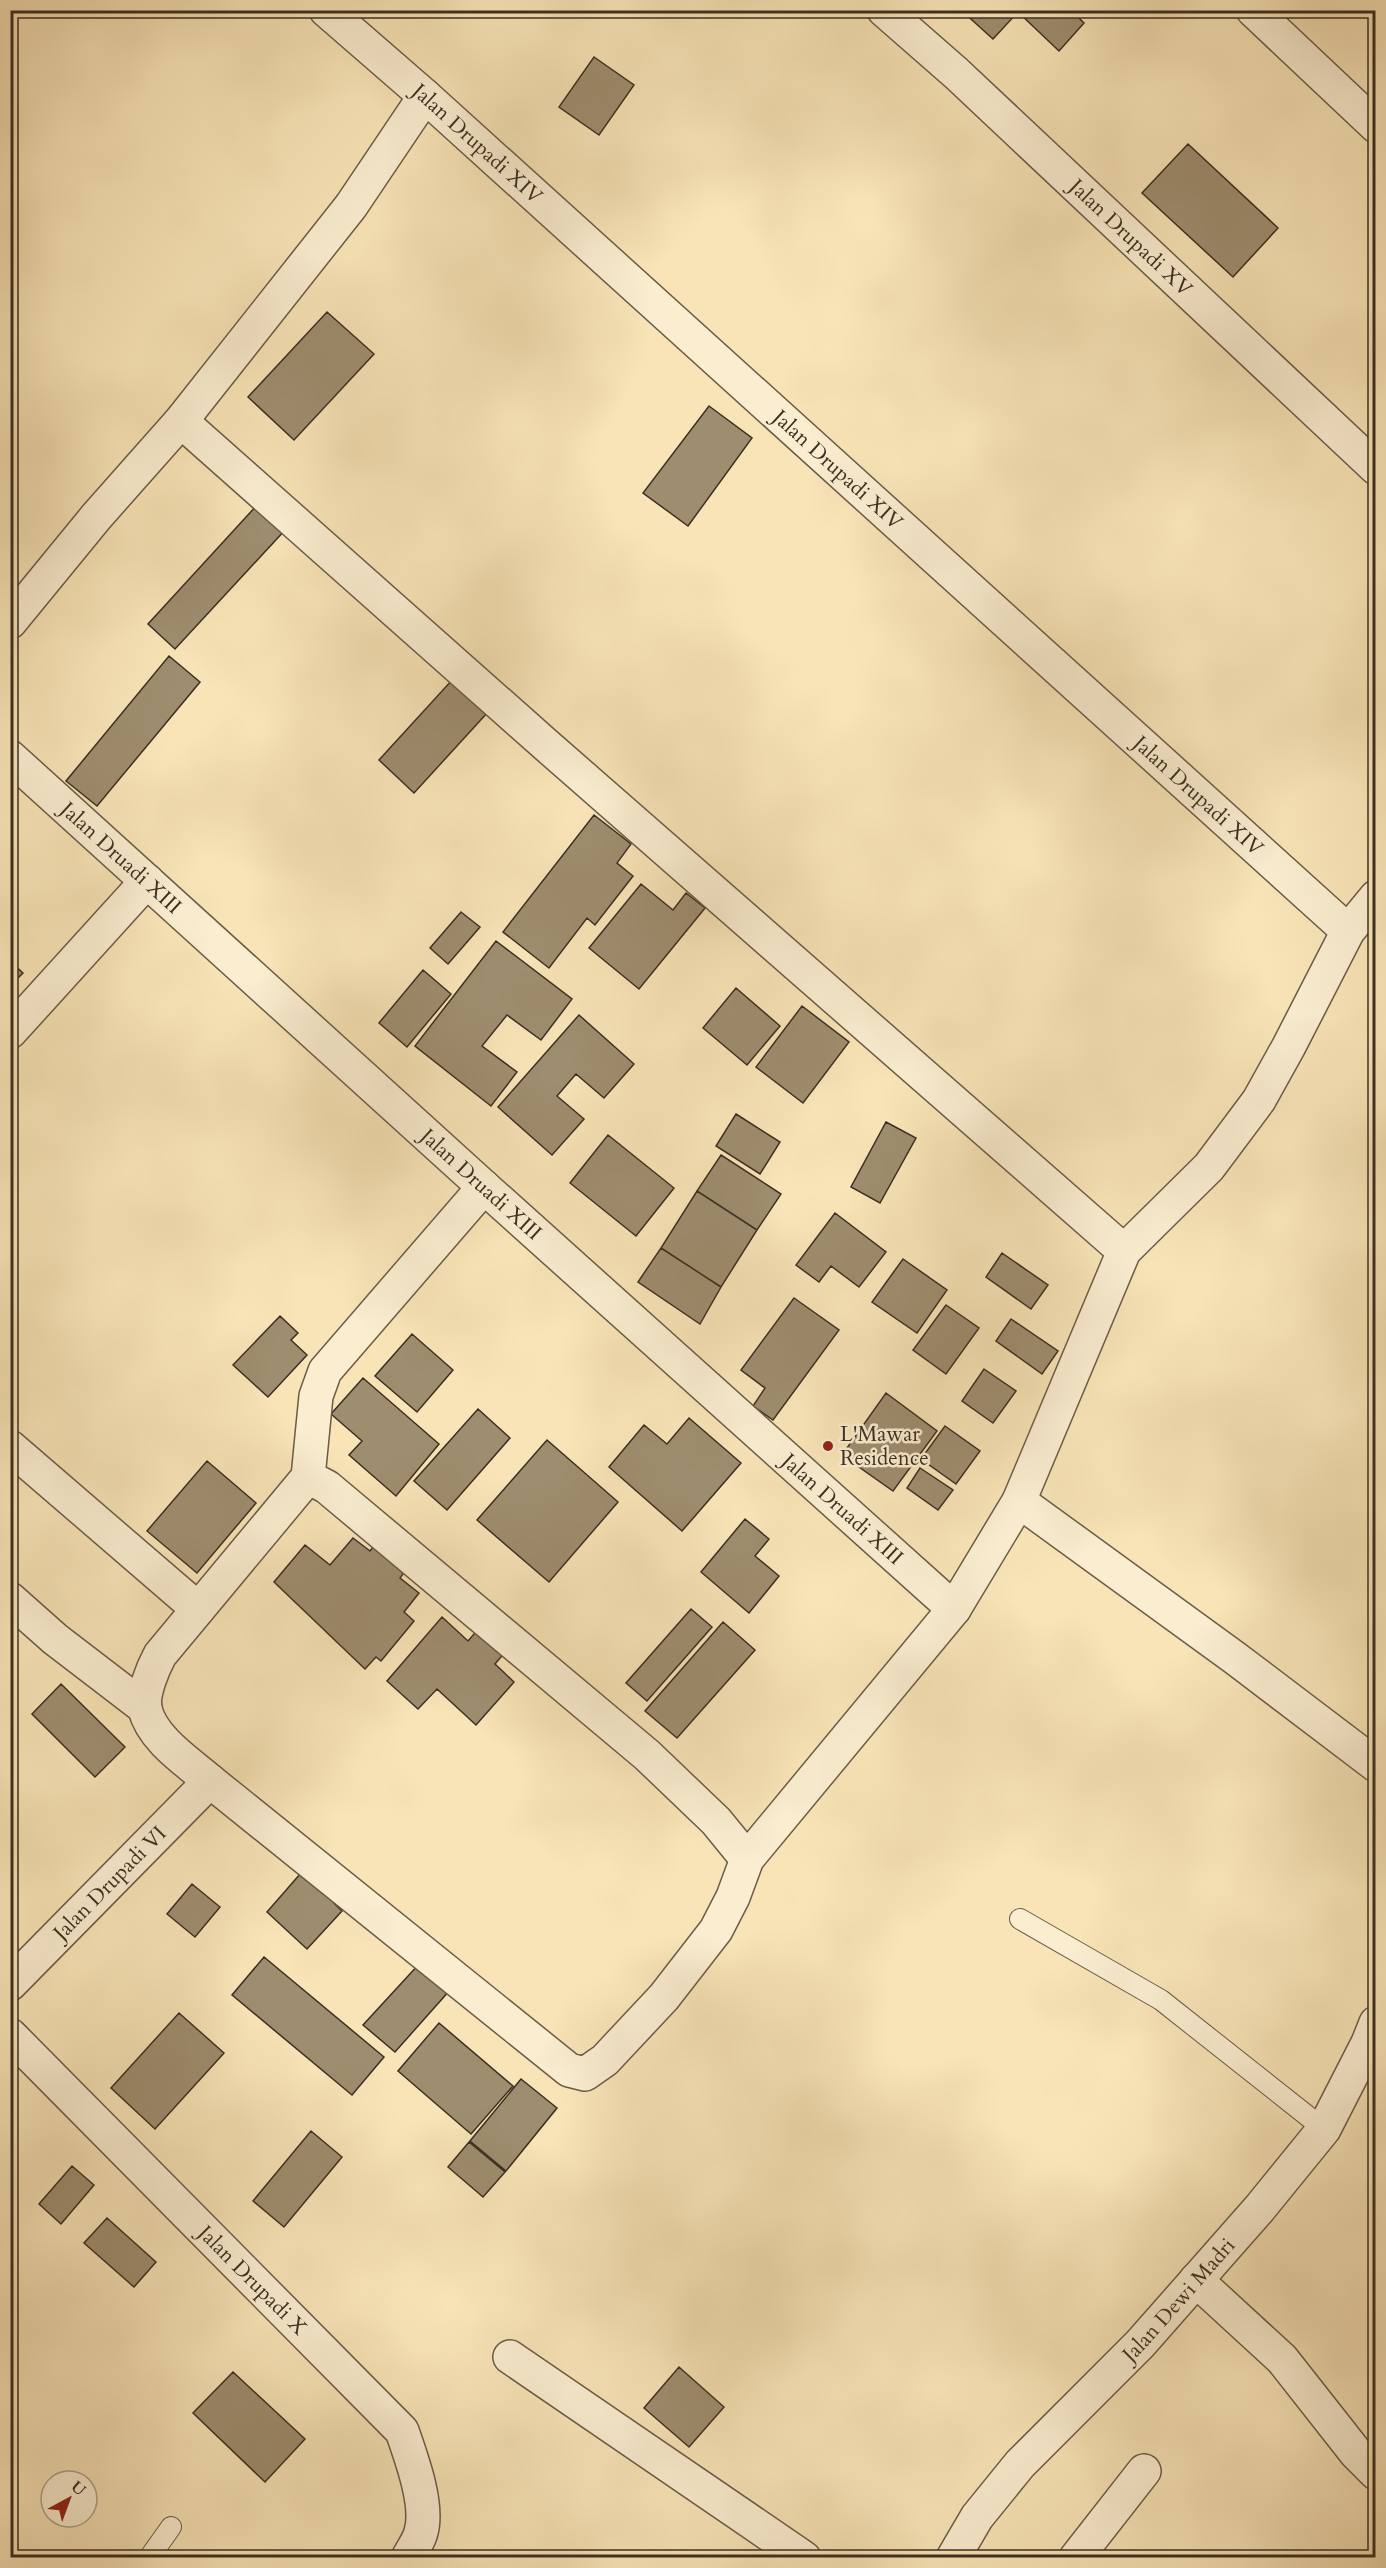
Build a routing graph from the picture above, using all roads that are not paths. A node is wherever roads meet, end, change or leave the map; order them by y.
1 (326, 10) edge
2 (884, 10) edge
3 (1253, 10) edge
4 (425, 96) junction
5 (1376, 126) edge
6 (182, 421) junction
7 (1376, 468) edge
8 (10, 622) edge
9 (10, 757) edge
10 (147, 881) junction
11 (1376, 897) edge
12 (1348, 931) junction
13 (10, 1032) edge
14 (484, 1187) junction
15 (1124, 1251) junction
16 (10, 1447) edge
17 (308, 1477) junction
18 (1019, 1501) junction
19 (10, 1599) edge
20 (198, 1609) junction
21 (954, 1609) junction
22 (145, 1708) junction
23 (1376, 1765) edge
24 (210, 1782) junction
25 (747, 1858) junction
26 (1020, 1919) dead end
27 (10, 1984) edge
28 (1376, 2023) edge
29 (10, 2036) edge
30 (1324, 2128) junction
31 (1196, 2280) junction
32 (510, 2357) dead end
33 (1144, 2471) dead end
34 (1376, 2473) edge
35 (171, 2527) dead end
36 (149, 2558) edge
37 (408, 2558) edge
38 (804, 2558) edge
39 (953, 2558) edge
40 (1076, 2558) edge

1 - 4 street, Jalan Drupadi XIV
2 - 7 street, Jalan Drupadi XV
3 - 5 street
4 - 6 street
4 - 12 street, Jalan Drupadi XIV
6 - 8 street
6 - 15 street
9 - 10 street, Jalan Druadi XIII
10 - 13 street
10 - 14 street, Jalan Druadi XIII
11 - 12 street
12 - 15 street
14 - 17 street
14 - 21 street, Jalan Druadi XIII
15 - 18 street
16 - 20 street
17 - 20 street
17 - 25 street
18 - 21 street
18 - 23 street
19 - 22 street
20 - 22 street
21 - 25 street
22 - 24 street
24 - 25 street
24 - 27 street, Jalan Drupadi VI
26 - 30 lane
28 - 30 street, Jalan Dewi Madri
29 - 37 street, Jalan Drupadi X
30 - 31 street, Jalan Dewi Madri
31 - 34 street
31 - 39 street, Jalan Dewi Madri
32 - 38 street
33 - 40 street
35 - 36 lane

